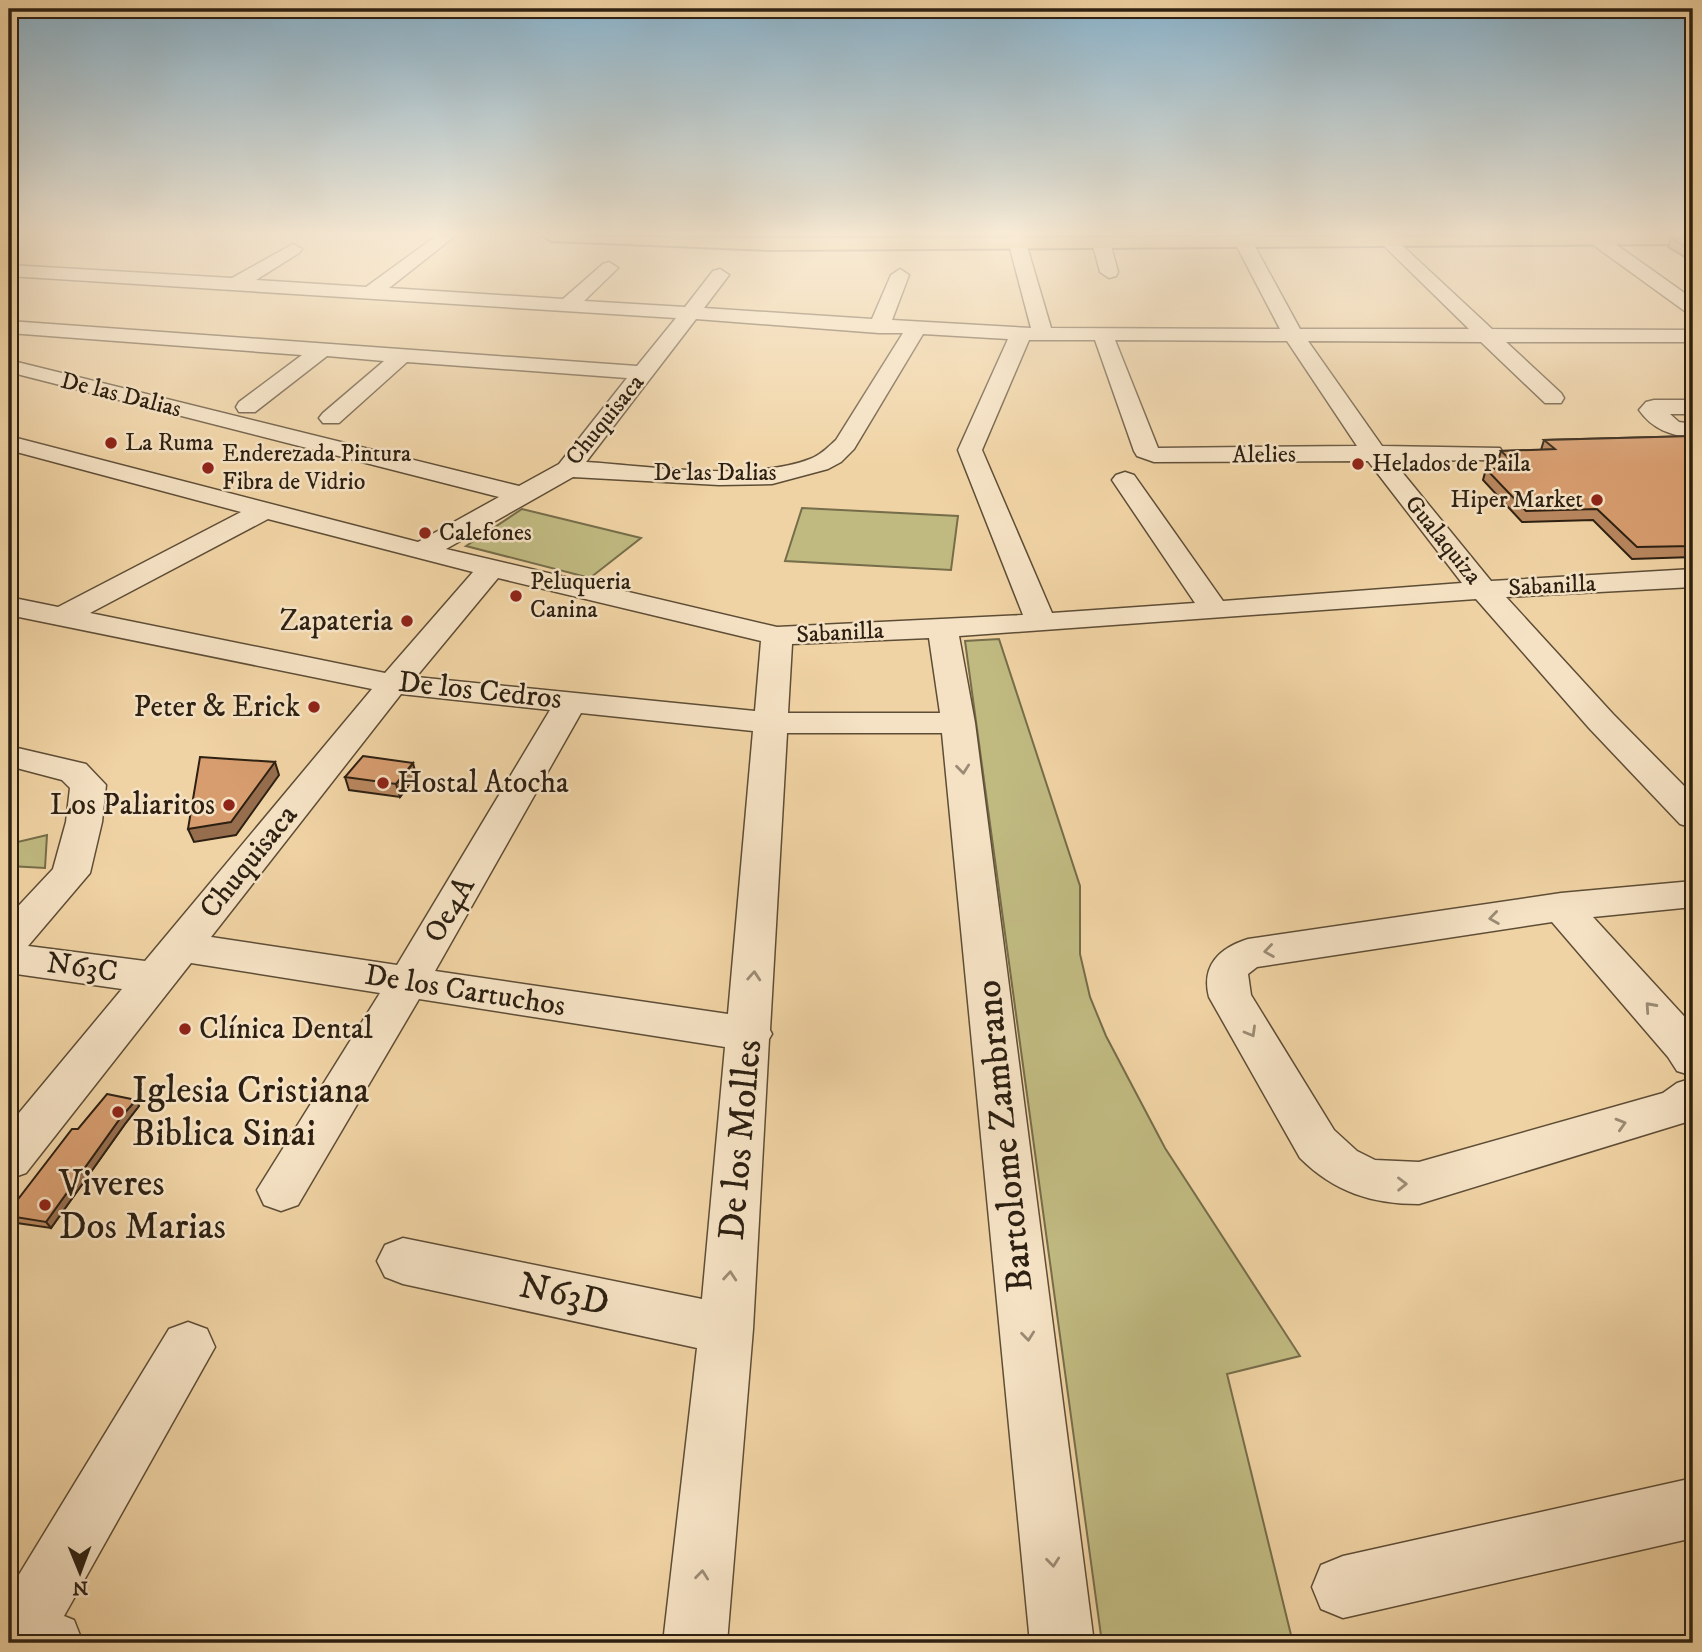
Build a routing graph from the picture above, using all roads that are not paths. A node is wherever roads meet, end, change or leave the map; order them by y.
1 (659, 313) edge
2 (885, 313) edge
3 (1029, 313) edge
4 (1283, 313) edge
5 (1464, 313) edge
6 (688, 315) junction
7 (9, 327) edge
8 (879, 327) junction
9 (916, 329) junction
10 (1032, 335) junction
11 (1102, 335) junction
12 (1294, 336) junction
13 (1489, 336) junction
14 (1693, 336) edge
15 (322, 350) junction
16 (403, 355) junction
17 (9, 366) edge
18 (643, 373) junction
19 (1641, 390) dead end
20 (1693, 391) edge
21 (1553, 398) dead end
22 (247, 407) dead end
23 (1693, 407) edge
24 (331, 418) dead end
25 (1693, 431) edge
26 (9, 443) edge
27 (1374, 453) junction
28 (1491, 453) dead end
29 (568, 469) junction
30 (1125, 480) dead end
31 (519, 494) junction
32 (265, 510) junction
33 (422, 551) junction
34 (491, 568) junction
35 (1693, 578) edge
36 (1483, 590) junction
37 (9, 606) edge
38 (1214, 610) junction
39 (61, 617) junction
40 (1041, 623) junction
41 (943, 629) junction
42 (777, 636) junction
43 (393, 684) junction
44 (572, 701) junction
45 (772, 723) junction
46 (958, 723) junction
47 (9, 756) edge
48 (1693, 816) edge
49 (1693, 894) edge
50 (1561, 907) junction
51 (9, 942) edge
52 (9, 958) edge
53 (168, 962) junction
54 (408, 982) junction
55 (750, 1034) junction
56 (1693, 1059) edge
57 (1693, 1096) edge
58 (9, 1160) edge
59 (281, 1190) dead end
60 (403, 1261) dead end
61 (726, 1329) junction
62 (188, 1347) dead end
63 (1693, 1508) edge
64 (1343, 1587) dead end
65 (23, 1636) edge
66 (695, 1643) edge
67 (1062, 1643) edge

1 - 6 street
2 - 8 street
3 - 10 street
4 - 12 street, Gualaquiza
5 - 13 street
6 - 8 street
6 - 18 street, Chuquisaca
7 - 15 street
8 - 9 street
9 - 10 street
9 - 29 street, De las Dalias
10 - 11 street
10 - 40 street
11 - 12 street
11 - 27 street, Alelies
12 - 13 street
12 - 27 street, Gualaquiza
13 - 14 street
13 - 21 street
15 - 16 street
15 - 22 street
16 - 18 street
16 - 24 street
17 - 31 street, De las Dalias
18 - 29 street, Chuquisaca
19 - 20 street
23 - 25 street
26 - 32 street, Sabanilla
27 - 28 street, Alelies
27 - 36 street, Gualaquiza
29 - 31 street, Chuquisaca
30 - 38 street
31 - 33 street, Chuquisaca
32 - 33 street, Sabanilla
32 - 39 street
33 - 34 street, Sabanilla
34 - 42 street, Sabanilla
34 - 43 street, Chuquisaca
35 - 36 street, Sabanilla
36 - 38 street, Sabanilla
36 - 48 street, Gualaquiza
37 - 39 street, De los Cedros
38 - 40 street, Sabanilla
39 - 43 street, De los Cedros
40 - 41 street, Sabanilla
41 - 42 street, Sabanilla
41 - 46 street, Bartolome Zambrano
42 - 45 street, De los Molles
43 - 44 street, De los Cedros
43 - 53 street, Chuquisaca
44 - 45 street, De los Cedros
44 - 54 street, Oe4A
45 - 46 street, De los Cedros
55 -> 45 street, De los Molles
46 -> 67 street, Bartolome Zambrano
47 - 51 street
49 - 50 street
56 -> 50 street
50 -> 57 street
52 - 53 street, N63C
53 - 54 street, De los Cartuchos
53 - 58 street, Chuquisaca
54 - 55 street, De los Cartuchos
54 - 59 street, Oe4A
61 -> 55 street, De los Molles
60 - 61 street, N63D
66 -> 61 street, De los Molles
62 - 65 street
63 - 64 street

